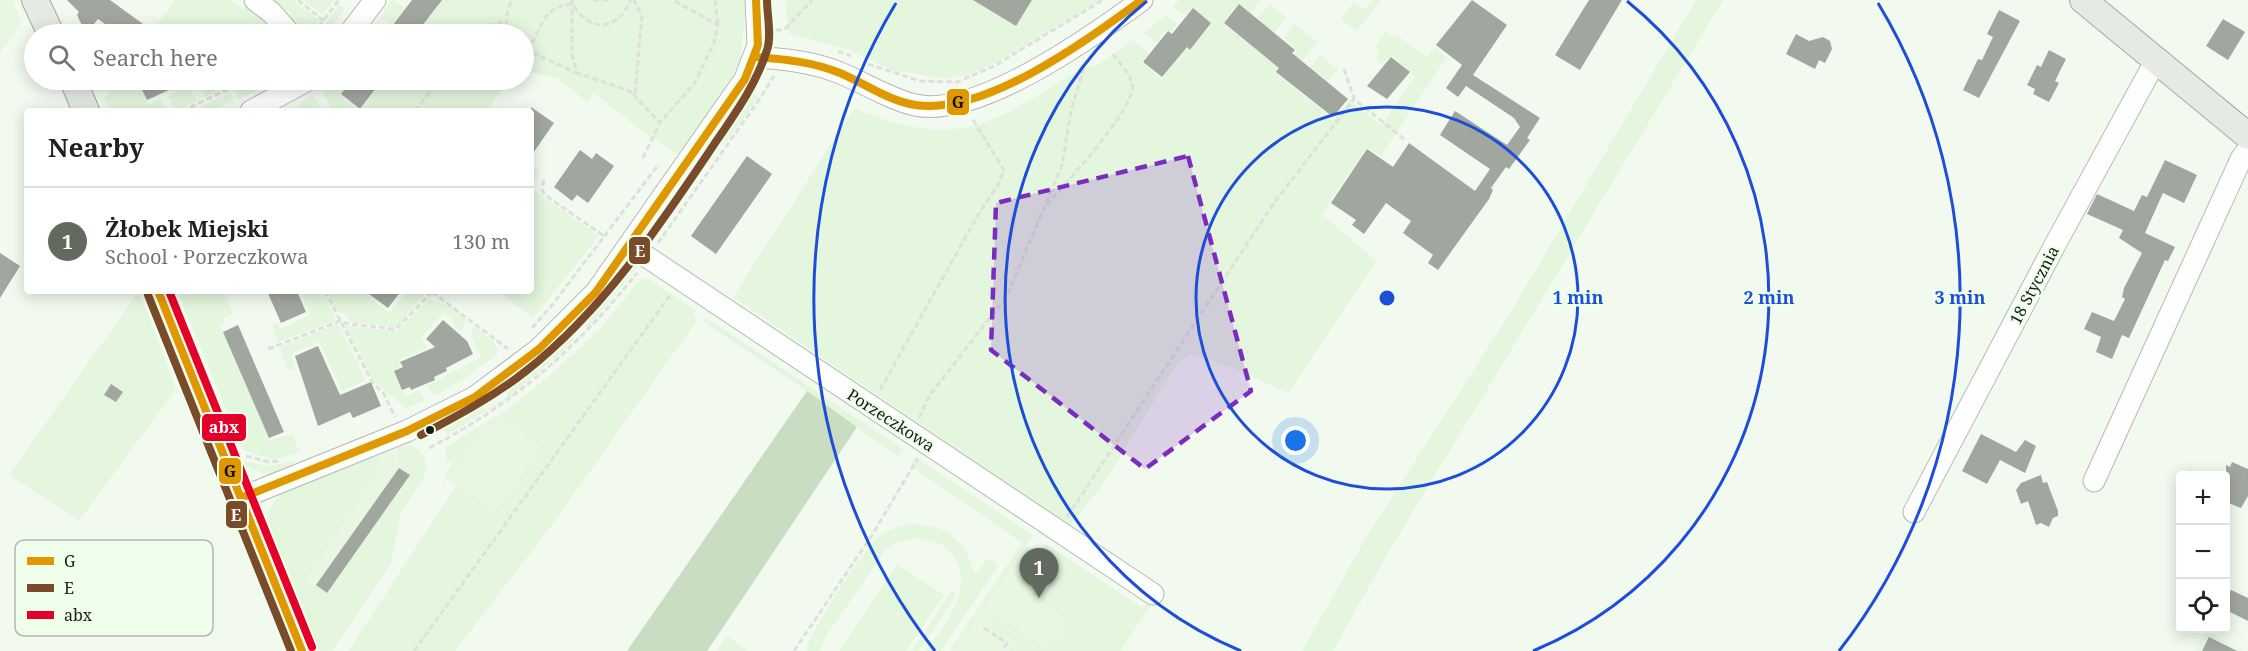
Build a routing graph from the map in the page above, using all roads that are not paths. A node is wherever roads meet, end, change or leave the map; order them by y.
1 (35, 0) edge
2 (255, 0) edge
3 (375, 0) edge
4 (756, 0) edge
5 (1142, 0) edge
6 (2083, 0) edge
7 (46, 24) edge
8 (281, 24) edge
9 (357, 24) edge
10 (755, 57) junction
11 (2156, 60) junction
12 (77, 90) edge
13 (290, 90) edge
14 (85, 108) edge
15 (257, 108) edge
16 (2248, 136) edge
17 (2248, 149) edge
18 (629, 245) junction
19 (159, 294) edge
20 (2094, 481) dead end
21 (241, 498) junction
22 (1914, 512) dead end
23 (1153, 594) dead end
24 (302, 651) edge

1 - 7 main road
2 - 8 street
3 - 9 street
4 - 10 street
5 - 10 street
6 - 11 main road
10 - 18 street
11 - 16 main road
11 - 22 street, 18 Stycznia
12 - 14 main road
13 - 15 street
17 - 20 street
18 - 21 street
18 - 23 street, Porzeczkowa
19 - 21 main road
21 - 24 main road

